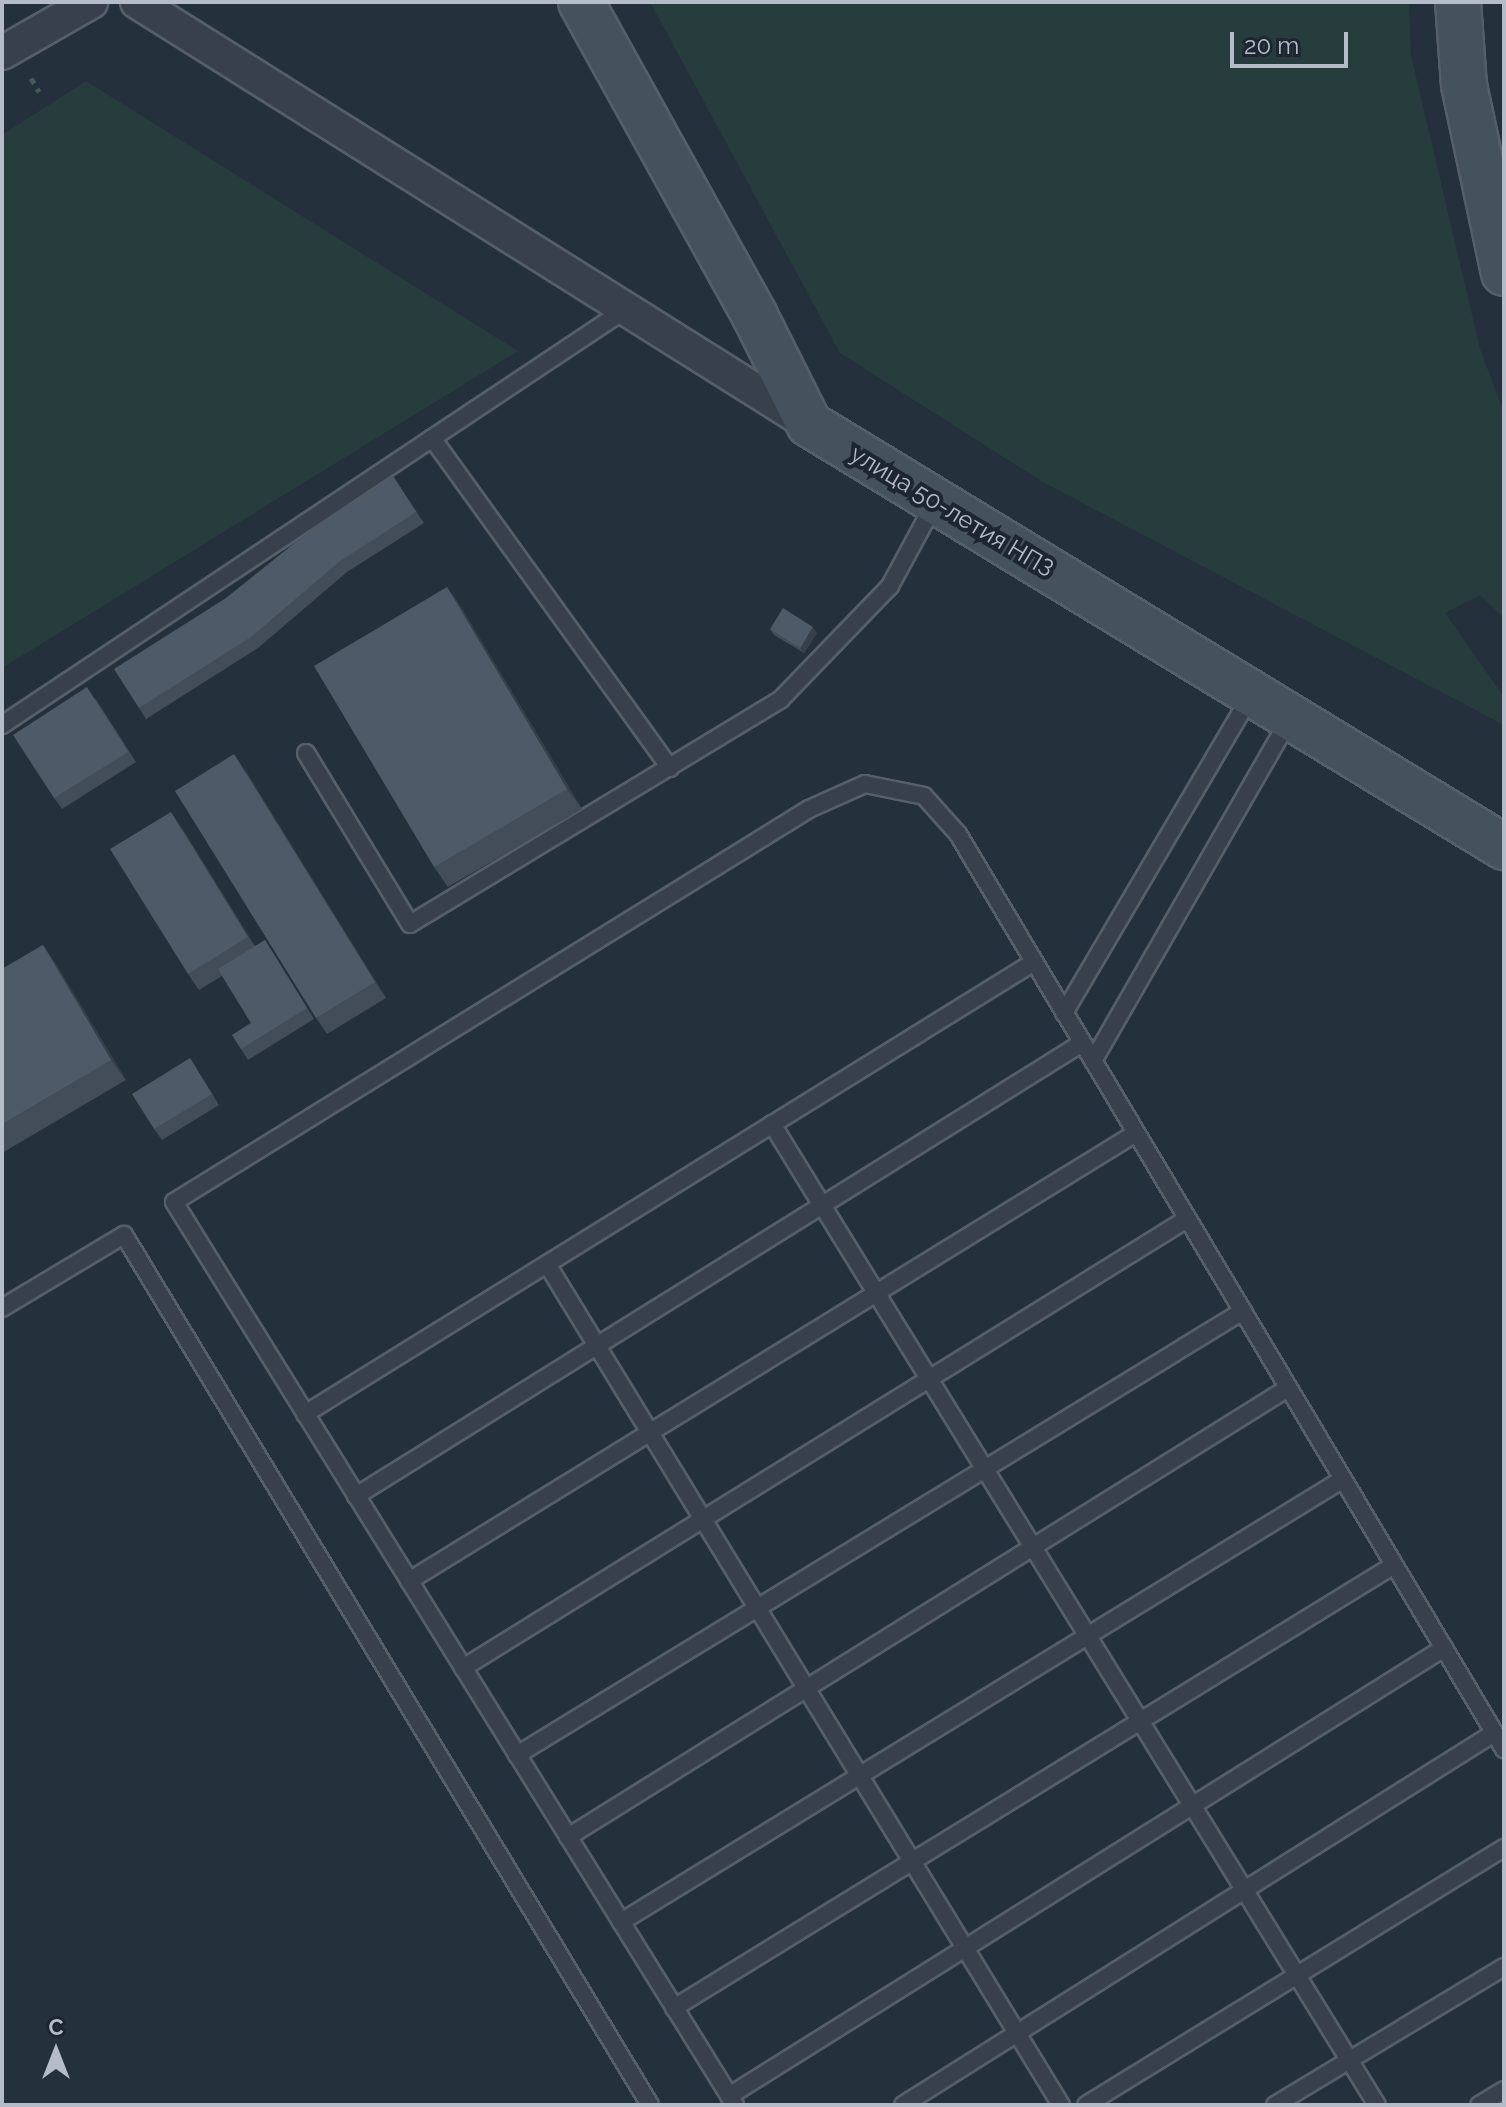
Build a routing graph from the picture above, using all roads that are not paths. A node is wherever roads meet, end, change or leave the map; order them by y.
1 (91, 2) edge
2 (137, 2) edge
3 (581, 2) edge
4 (1458, 2) edge
5 (2, 53) edge
6 (1504, 273) edge
7 (626, 309) junction
8 (809, 424) junction
9 (432, 438) junction
10 (936, 501) junction
11 (1252, 693) junction
12 (1292, 716) junction
13 (2, 725) edge
14 (306, 753) dead end
15 (670, 768) junction
16 (1504, 847) edge
17 (1034, 962) junction
18 (1064, 1013) junction
19 (1082, 1043) junction
20 (1093, 1061) junction
21 (772, 1124) junction
22 (1136, 1133) junction
23 (822, 1205) junction
24 (1187, 1219) junction
25 (547, 1264) junction
26 (876, 1293) junction
27 (2, 1308) edge
28 (1243, 1311) junction
29 (597, 1345) junction
30 (929, 1379) junction
31 (1288, 1388) junction
32 (305, 1414) junction
33 (650, 1432) junction
34 (985, 1469) junction
35 (1343, 1479) junction
36 (356, 1496) junction
37 (703, 1519) junction
38 (1033, 1547) junction
39 (1394, 1565) junction
40 (409, 1581) junction
41 (758, 1608) junction
42 (1087, 1635) junction
43 (1444, 1648) junction
44 (463, 1668) junction
45 (806, 1688) junction
46 (1140, 1721) junction
47 (1494, 1733) junction
48 (1504, 1749) edge
49 (517, 1755) junction
50 (860, 1775) junction
51 (1193, 1806) junction
52 (568, 1837) junction
53 (1504, 1848) edge
54 (912, 1862) junction
55 (1244, 1890) junction
56 (621, 1922) junction
57 (965, 1948) junction
58 (1504, 1967) edge
59 (1297, 1975) junction
60 (674, 2008) junction
61 (1017, 2033) junction
62 (1349, 2060) junction
63 (1504, 2090) edge
64 (732, 2100) edge
65 (650, 2105) edge
66 (903, 2105) edge
67 (1061, 2105) edge
68 (1086, 2105) edge
69 (1275, 2105) edge
70 (1377, 2105) edge
71 (1479, 2105) edge

1 - 5 street
2 - 7 street
3 - 8 street
4 - 6 street
7 - 8 street
7 - 9 lane
8 - 10 street, улица 50-летия НПЗ
9 - 13 lane
9 - 15 lane
10 - 11 street, улица 50-летия НПЗ
10 - 15 lane
11 - 12 street, улица 50-летия НПЗ
11 - 18 lane
12 - 16 street, улица 50-летия НПЗ
12 - 20 lane
14 - 15 lane
17 - 18 lane
17 - 21 lane
17 - 32 lane
18 - 19 lane
19 - 20 lane
19 - 23 lane
20 - 22 lane
21 - 23 lane
21 - 25 lane
22 - 24 lane
22 - 26 lane
23 - 26 lane
23 - 29 lane
24 - 28 lane
24 - 30 lane
25 - 29 lane
25 - 32 lane
26 - 30 lane
26 - 33 lane
27 - 65 lane
28 - 31 lane
28 - 34 lane
29 - 33 lane
29 - 36 lane
30 - 34 lane
30 - 37 lane
31 - 35 lane
31 - 38 lane
32 - 36 lane
33 - 37 lane
33 - 40 lane
34 - 38 lane
34 - 41 lane
35 - 39 lane
35 - 42 lane
36 - 40 lane
37 - 41 lane
37 - 44 lane
38 - 42 lane
38 - 45 lane
39 - 43 lane
39 - 46 lane
40 - 44 lane
41 - 45 lane
41 - 49 lane
42 - 46 lane
42 - 50 lane
43 - 47 lane
43 - 51 lane
44 - 49 lane
45 - 50 lane
45 - 52 lane
46 - 51 lane
46 - 54 lane
47 - 48 lane
47 - 55 lane
49 - 52 lane
50 - 54 lane
50 - 56 lane
51 - 55 lane
51 - 57 lane
52 - 56 lane
53 - 59 lane
54 - 57 lane
54 - 60 lane
55 - 59 lane
55 - 61 lane
56 - 60 lane
57 - 61 lane
57 - 64 lane
58 - 62 lane
59 - 62 lane
59 - 68 lane
60 - 64 lane
61 - 66 lane
61 - 67 lane
62 - 69 lane
62 - 70 lane
63 - 71 lane

